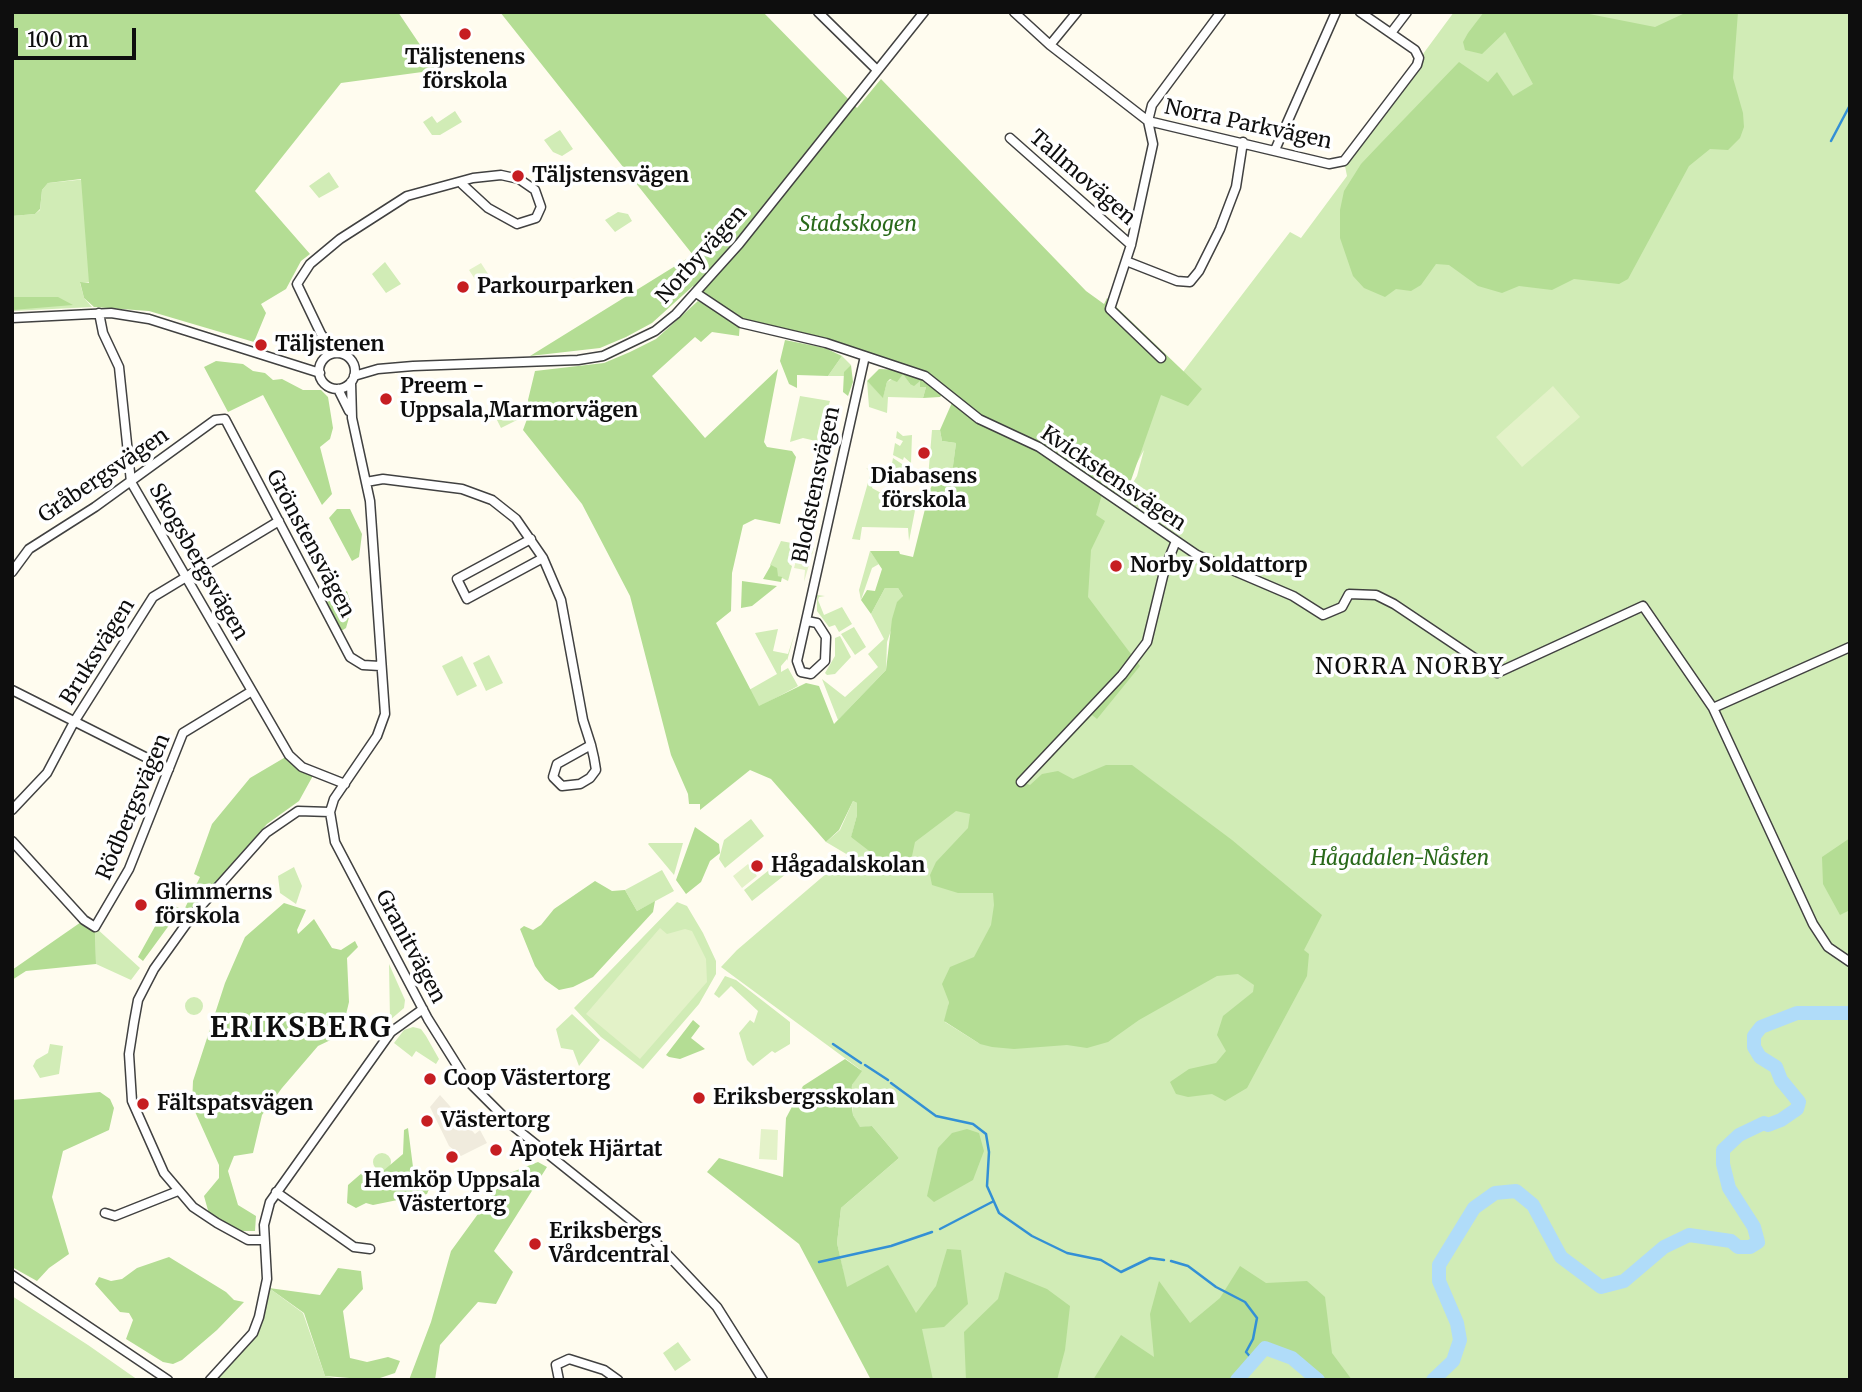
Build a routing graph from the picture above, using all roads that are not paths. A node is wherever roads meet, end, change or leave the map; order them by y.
1 (818, 12) edge
2 (924, 12) edge
3 (1014, 12) edge
4 (1077, 12) edge
5 (1221, 12) edge
6 (1336, 12) edge
7 (1360, 12) edge
8 (1407, 12) edge
9 (1391, 33) junction
10 (1050, 45) junction
11 (877, 70) junction
12 (1148, 121) junction
13 (1010, 138) dead end
14 (1243, 142) junction
15 (1275, 150) junction
16 (462, 184) junction
17 (1131, 245) junction
18 (1126, 261) junction
19 (696, 293) junction
20 (99, 313) junction
21 (12, 318) edge
22 (865, 356) junction
23 (328, 357) junction
24 (1161, 358) dead end
25 (293, 362) junction
26 (354, 365) junction
27 (378, 369) junction
28 (320, 373) junction
29 (353, 379) junction
30 (338, 389) junction
31 (352, 418) junction
32 (225, 419) joint
33 (131, 482) junction
34 (366, 482) junction
35 (279, 521) junction
36 (531, 539) junction
37 (1176, 541) junction
38 (543, 558) junction
39 (12, 572) edge
40 (185, 577) junction
41 (807, 621) junction
42 (1850, 647) edge
43 (380, 666) junction
44 (12, 691) edge
45 (252, 691) junction
46 (1713, 708) junction
47 (74, 722) junction
48 (590, 745) junction
49 (169, 769) junction
50 (1021, 782) dead end
51 (345, 784) junction
52 (12, 810) edge
53 (330, 812) junction
54 (12, 841) edge
55 (1850, 962) edge
56 (423, 1009) junction
57 (178, 1191) junction
58 (276, 1192) junction
59 (105, 1213) dead end
60 (263, 1240) junction
61 (370, 1250) dead end
62 (12, 1275) edge
63 (168, 1380) edge
64 (210, 1380) edge
65 (559, 1380) edge
66 (618, 1380) edge
67 (763, 1380) edge

1 - 11 street
2 - 11 street, Norbyvägen
3 - 10 street, Norra Parkvägen
4 - 10 street
5 - 12 street
6 - 15 street
7 - 9 street
8 - 9 street
9 - 15 street, Norra Parkvägen
10 - 12 street, Norra Parkvägen
11 - 19 street, Norbyvägen
12 - 14 street, Norra Parkvägen
12 - 17 street
13 - 17 street, Tallmovägen
14 - 15 street, Norra Parkvägen
14 - 18 street
16 - 16 street
16 - 23 street
17 - 18 street
18 - 24 street
19 - 22 street, Kvickstensvägen
19 - 27 street, Norbyvägen
20 - 21 street
20 - 25 street
20 - 33 street, Skogsbergsvägen
22 - 37 street, Kvickstensvägen
22 - 41 street, Blodstensvägen
23 - 25 street
23 - 26 street
23 - 28 street
25 - 28 street
26 - 27 street, Norbyvägen
26 - 29 street
27 - 29 street, Norbyvägen
28 - 30 street
29 - 30 street
29 - 31 street
30 - 31 street
31 - 34 street
32 - 33 street, Gråbergsvägen
32 - 35 street, Grönstensvägen
33 - 39 street, Gråbergsvägen
33 - 40 street, Skogsbergsvägen
34 - 36 street
34 - 43 street
35 - 40 street, Bruksvägen
35 - 43 street, Grönstensvägen
36 - 38 street
36 - 38 street
37 - 46 street, Kvickstensvägen
37 - 50 street
38 - 48 street
40 - 45 street, Skogsbergsvägen
40 - 47 street, Bruksvägen
41 - 41 street, Blodstensvägen
42 - 46 street
43 - 51 street
44 - 47 street
45 - 49 street, Rödbergsvägen
45 - 51 street, Skogsbergsvägen
46 - 55 street
47 - 49 street
47 - 52 street, Bruksvägen
48 - 48 street
49 - 54 street, Rödbergsvägen
51 - 53 street
53 - 56 street, Granitvägen
53 - 57 street
56 - 58 street
56 - 67 street, Granitvägen
57 - 59 street
57 - 60 street
58 - 60 street
58 - 61 street
60 - 64 street
62 - 63 street
65 - 66 street

